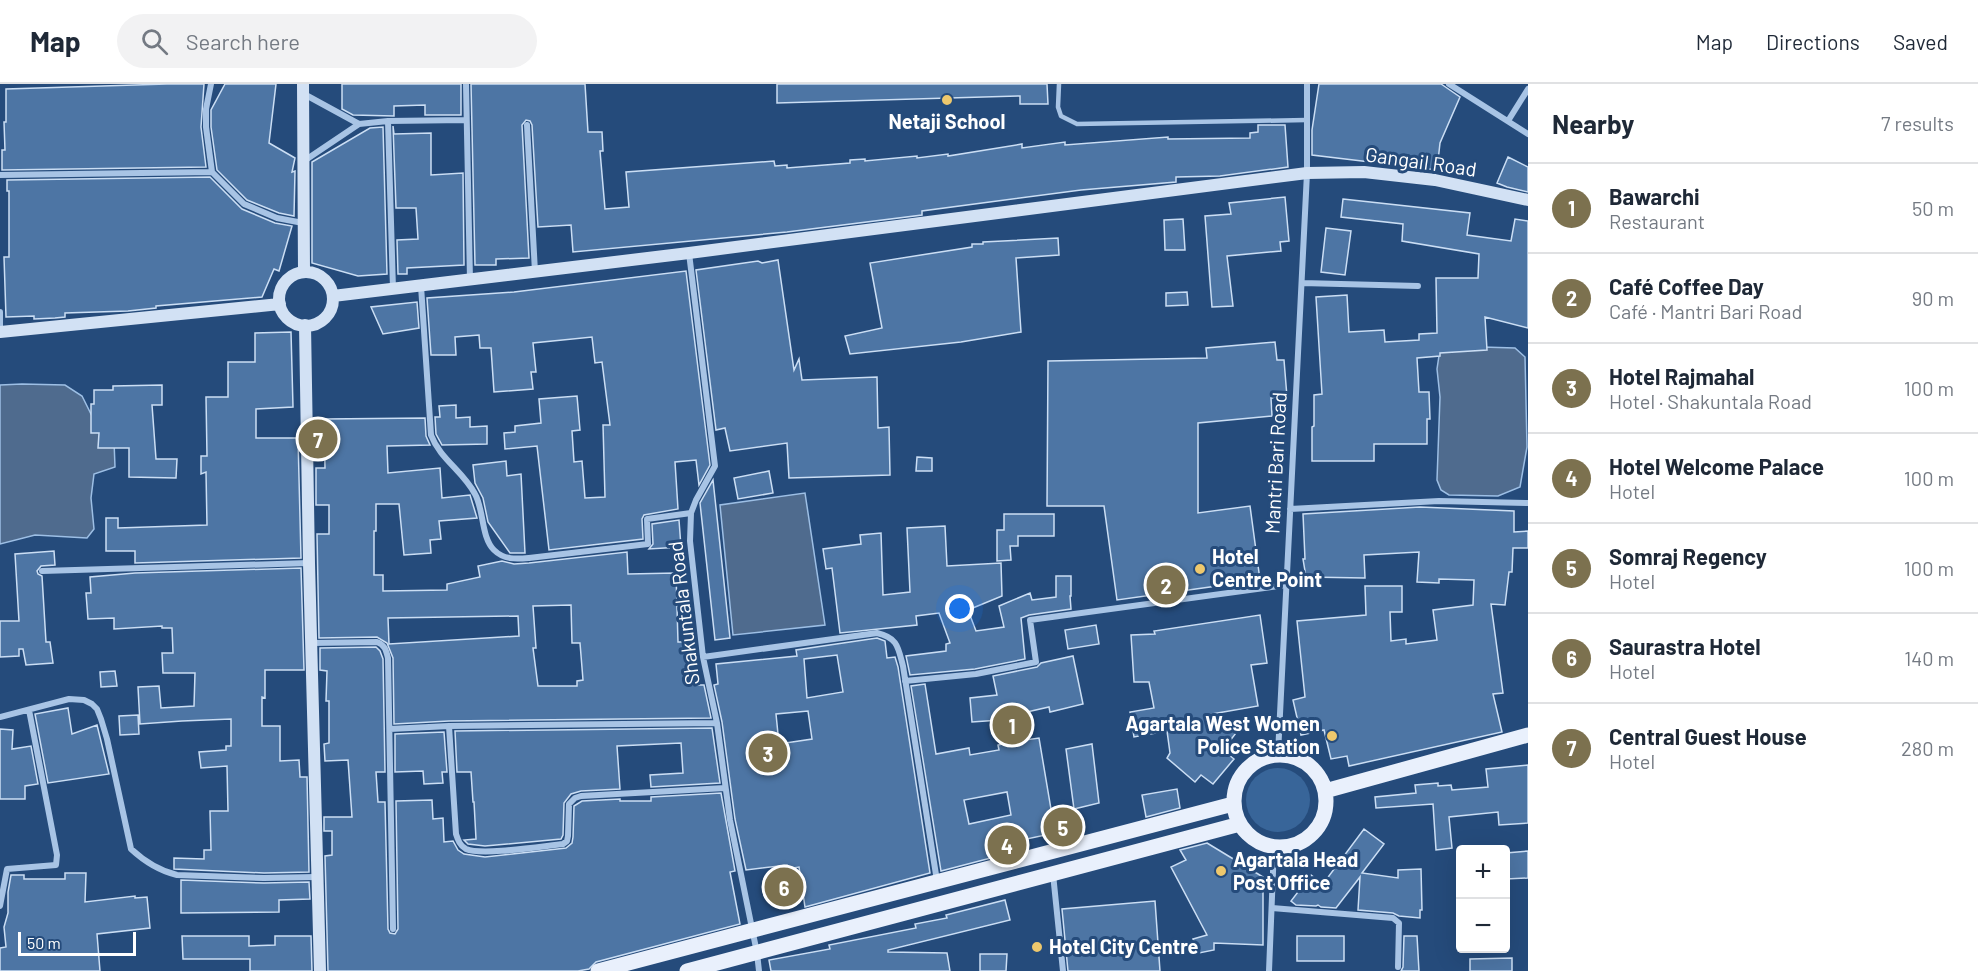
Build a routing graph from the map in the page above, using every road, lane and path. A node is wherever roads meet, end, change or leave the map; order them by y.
1 (211, 84) edge
2 (466, 84) edge
3 (1059, 84) edge
4 (1307, 84) edge
5 (1449, 84) edge
6 (304, 89) edge
7 (1528, 89) edge
8 (466, 120) junction
9 (1306, 120) junction
10 (388, 121) junction
11 (1508, 121) junction
12 (359, 124) junction
13 (527, 125) dead end
14 (1528, 134) edge
15 (303, 162) junction
16 (212, 172) junction
17 (1307, 173) junction
18 (0, 175) edge
19 (1528, 200) edge
20 (303, 223) junction
21 (689, 253) junction
22 (304, 272) junction
23 (535, 272) junction
24 (470, 280) junction
25 (1302, 283) junction
26 (421, 285) junction
27 (1418, 286) dead end
28 (393, 289) junction
29 (333, 296) junction
30 (280, 304) junction
31 (0, 312) edge
32 (305, 325) junction
33 (0, 332) edge
34 (1528, 503) edge
35 (1290, 509) junction
36 (691, 513) junction
37 (309, 563) junction
38 (42, 571) dead end
39 (1286, 585) junction
40 (311, 643) junction
41 (703, 657) junction
42 (905, 681) junction
43 (29, 710) junction
44 (0, 717) edge
45 (717, 723) junction
46 (449, 726) junction
47 (390, 729) junction
48 (1528, 735) edge
49 (1278, 754) junction
50 (725, 788) junction
51 (1325, 791) junction
52 (1233, 804) junction
53 (1240, 824) junction
54 (1274, 847) junction
55 (1053, 873) junction
56 (316, 877) junction
57 (937, 882) junction
58 (0, 906) edge
59 (1272, 908) junction
60 (393, 929) dead end
61 (752, 931) junction
62 (757, 953) junction
63 (1398, 967) dead end
64 (320, 971) edge
65 (598, 971) edge
66 (687, 971) edge
67 (759, 971) edge
68 (1063, 971) edge
69 (1269, 971) edge

1 - 16 street
2 - 8 street
3 - 9 lane
4 - 9 street, Mantri Bari Road
5 - 11 street
6 - 12 street
6 - 15 street
7 - 11 street
8 - 10 street
8 - 24 street
9 - 17 street, Mantri Bari Road
10 - 12 street
10 - 28 street
11 - 14 street
12 - 15 street
13 - 23 street
15 - 20 street
16 - 18 street
16 - 20 street
17 - 19 street, Gangail Road
17 - 21 street, Gangail Road
17 - 25 street, Mantri Bari Road
20 - 22 street
21 - 23 street, Gangail Road
21 - 36 street, Shakuntala Road
22 - 29 street
22 - 30 street
23 - 24 street, Gangail Road
24 - 26 street, Gangail Road
25 - 27 street
25 - 35 street, Mantri Bari Road
26 - 28 street, Gangail Road
26 - 36 street
28 - 29 street, Gangail Road
29 - 32 street
30 - 32 street
30 - 33 street
31 - 33 street
32 - 37 street
34 - 35 street
35 - 39 street, Mantri Bari Road
36 - 41 street, Shakuntala Road
37 - 38 street
37 - 40 street
39 - 42 street
39 - 49 street, Mantri Bari Road
40 - 47 street
40 - 56 street
41 - 42 street
41 - 45 street, Shakuntala Road
42 - 57 street
43 - 44 street
43 - 56 street
43 - 58 street
45 - 46 street
45 - 50 street, Shakuntala Road
46 - 47 street
46 - 50 street
47 - 60 street
48 - 51 main road
49 - 51 main road
49 - 52 main road
50 - 61 street, Shakuntala Road
51 - 54 main road
52 - 53 main road
52 - 57 main road
53 - 54 main road
53 - 55 main road
54 - 59 street
55 - 62 main road
55 - 68 street
56 - 64 street
57 - 61 main road
59 - 63 street
59 - 69 street
61 - 62 street, Shakuntala Road
61 - 65 main road
62 - 66 main road
62 - 67 street, Shakuntala Road

